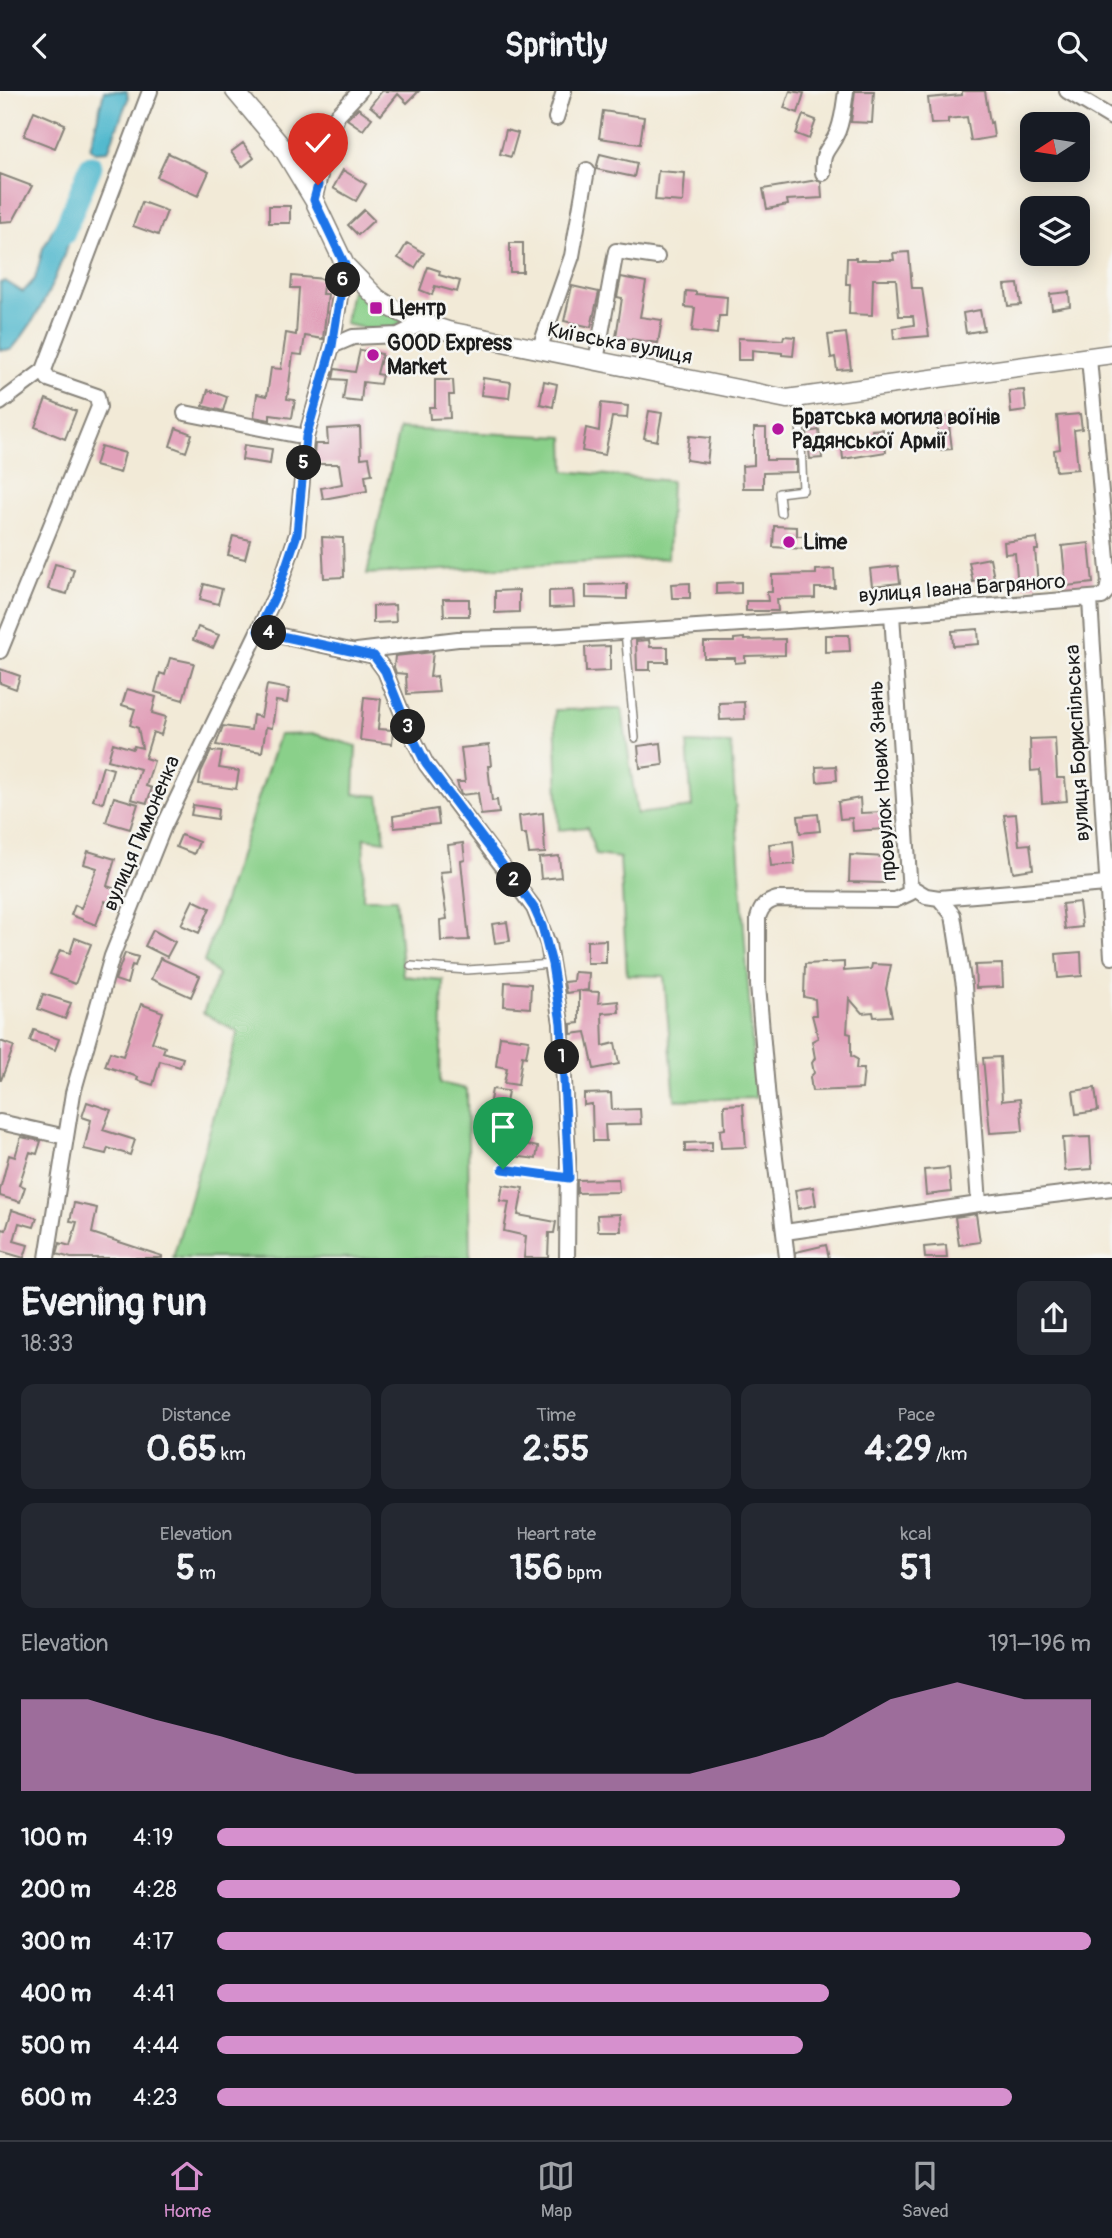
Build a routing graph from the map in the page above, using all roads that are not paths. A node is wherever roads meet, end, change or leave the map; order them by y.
1 (150, 91) edge
2 (235, 91) edge
3 (360, 91) edge
4 (564, 91) edge
5 (846, 91) edge
6 (1067, 91) edge
7 (337, 116) junction
8 (556, 118) dead end
9 (1112, 118) edge
10 (289, 152) junction
11 (587, 170) dead end
12 (823, 173) dead end
13 (314, 200) junction
14 (657, 257) dead end
15 (345, 265) junction
16 (422, 323) junction
17 (332, 346) junction
18 (540, 350) junction
19 (1112, 354) edge
20 (1090, 358) junction
21 (596, 361) junction
22 (44, 370) junction
23 (799, 398) junction
24 (0, 403) edge
25 (185, 413) dead end
26 (306, 437) junction
27 (781, 513) dead end
28 (1090, 600) junction
29 (892, 614) junction
30 (258, 631) junction
31 (625, 631) junction
32 (388, 648) junction
33 (0, 651) edge
34 (358, 651) junction
35 (385, 671) junction
36 (635, 738) dead end
37 (1106, 884) junction
38 (911, 887) junction
39 (939, 898) junction
40 (1112, 957) edge
41 (552, 964) junction
42 (411, 966) dead end
43 (0, 1122) edge
44 (66, 1137) junction
45 (503, 1169) dead end
46 (569, 1178) junction
47 (1112, 1188) edge
48 (979, 1204) junction
49 (785, 1232) junction
50 (47, 1258) edge
51 (567, 1258) edge
52 (787, 1258) edge

1 - 22 street
2 - 10 street, Київська вулиця
3 - 7 street
4 - 8 street
5 - 12 street
6 - 9 street
7 - 10 street
7 - 13 street
10 - 13 street, Київська вулиця
11 - 18 street
13 - 15 street, Київська вулиця
14 - 21 street
15 - 16 street, Київська вулиця
15 - 17 street, вулиця Пимоненка
16 - 17 street
16 - 18 street, Київська вулиця
17 - 26 street, вулиця Пимоненка
18 - 21 street, Київська вулиця
19 - 20 street, Київська вулиця
20 - 23 street, Київська вулиця
20 - 28 street, вулиця Івана Багряного
21 - 23 street, Київська вулиця
22 - 24 street
22 - 33 street
23 - 27 lane
25 - 26 street
26 - 30 street, вулиця Пимоненка
28 - 29 street, вулиця Івана Багряного
28 - 37 street, вулиця Бориспільська
29 - 31 street, вулиця Івана Багряного
29 - 38 street, провулок Нових Знань
30 - 34 street
30 - 44 street, вулиця Пимоненка
31 - 32 street, вулиця Івана Багряного
31 - 36 lane
32 - 34 street, вулиця Івана Багряного
32 - 35 street
34 - 35 street
35 - 41 street
37 - 39 street
37 - 40 street, вулиця Бориспільська
38 - 39 street
38 - 49 street, провулок Нових Знань
39 - 48 street
41 - 42 lane
41 - 46 street
43 - 44 street
44 - 50 street, вулиця Пимоненка
45 - 46 lane
46 - 51 street
47 - 48 street
48 - 49 street
49 - 52 street

